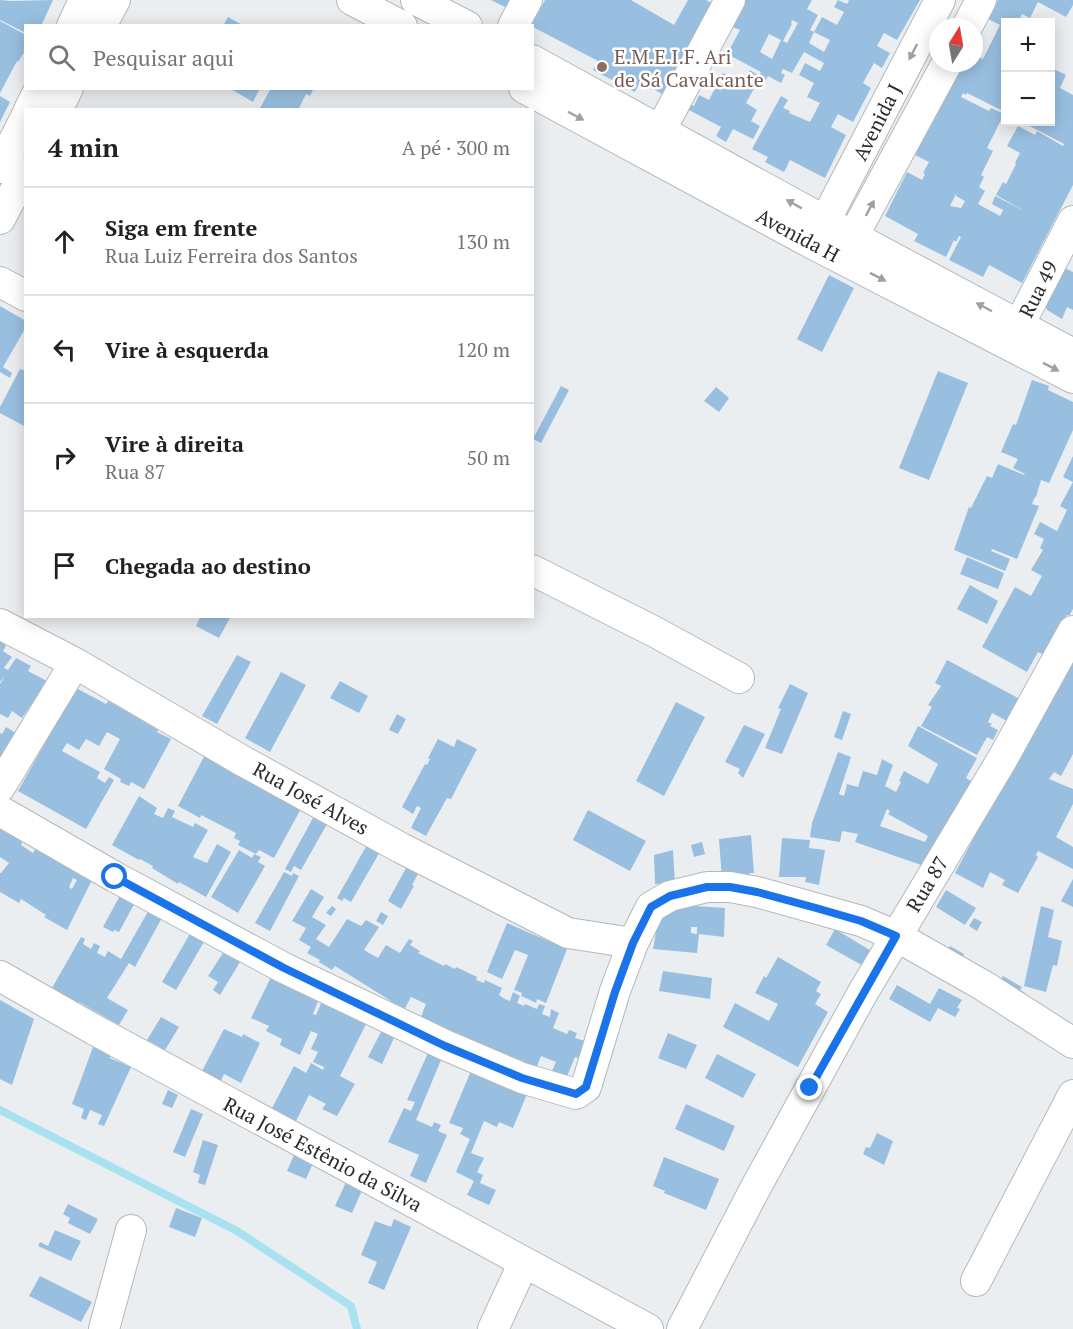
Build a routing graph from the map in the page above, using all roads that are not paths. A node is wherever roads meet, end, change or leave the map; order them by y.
1 (84, 0) edge
2 (115, 0) edge
3 (352, 0) edge
4 (416, 0) edge
5 (526, 0) edge
6 (730, 0) edge
7 (940, 0) edge
8 (981, 0) edge
9 (972, 18) edge
10 (73, 24) edge
11 (102, 24) edge
12 (398, 24) edge
13 (464, 24) edge
14 (514, 24) edge
15 (534, 61) edge
16 (942, 72) edge
17 (39, 90) edge
18 (67, 90) edge
19 (528, 90) edge
20 (30, 108) edge
21 (58, 108) edge
22 (24, 121) edge
23 (660, 131) junction
24 (0, 168) edge
25 (24, 174) edge
26 (0, 219) edge
27 (1073, 221) edge
28 (819, 233) junction
29 (847, 248) junction
30 (0, 282) edge
31 (24, 295) edge
32 (1019, 325) junction
33 (1073, 354) edge
34 (1073, 378) edge
35 (534, 571) edge
36 (0, 624) edge
37 (1073, 631) edge
38 (75, 663) junction
39 (739, 678) dead end
40 (0, 787) edge
41 (0, 811) edge
42 (896, 936) junction
43 (633, 943) junction
44 (0, 976) edge
45 (1073, 1043) edge
46 (1073, 1095) edge
47 (130, 1230) dead end
48 (524, 1262) junction
49 (976, 1281) dead end
50 (104, 1329) edge
51 (493, 1329) edge
52 (648, 1329) edge
53 (682, 1329) edge

1 - 10 street
2 - 11 street
3 - 12 street
4 - 13 street
5 - 14 street
6 - 23 street
7 -> 28 street, Avenida J
8 - 9 street
15 - 23 street, Avenida H
29 -> 16 street, Avenida J
17 - 20 street
18 - 21 street
19 -> 28 street, Avenida H
22 - 24 street
28 -> 23 street, Avenida H
25 - 26 street
27 - 32 street, Rua 49
28 - 29 street, Avenida H
32 -> 29 street, Avenida H
29 -> 34 street, Avenida H
30 - 31 street
32 - 33 street, Avenida H
35 - 39 street
36 - 38 street, Rua José Alves
37 - 42 street, Rua 87
38 - 40 street
38 - 43 street, Rua José Alves
41 - 43 street
42 - 43 street
42 - 45 street
42 - 53 street, Rua 87
44 - 48 street, Rua José Estênio da Silva
46 - 49 street
47 - 50 street
48 - 51 street
48 - 52 street, Rua José Estênio da Silva

